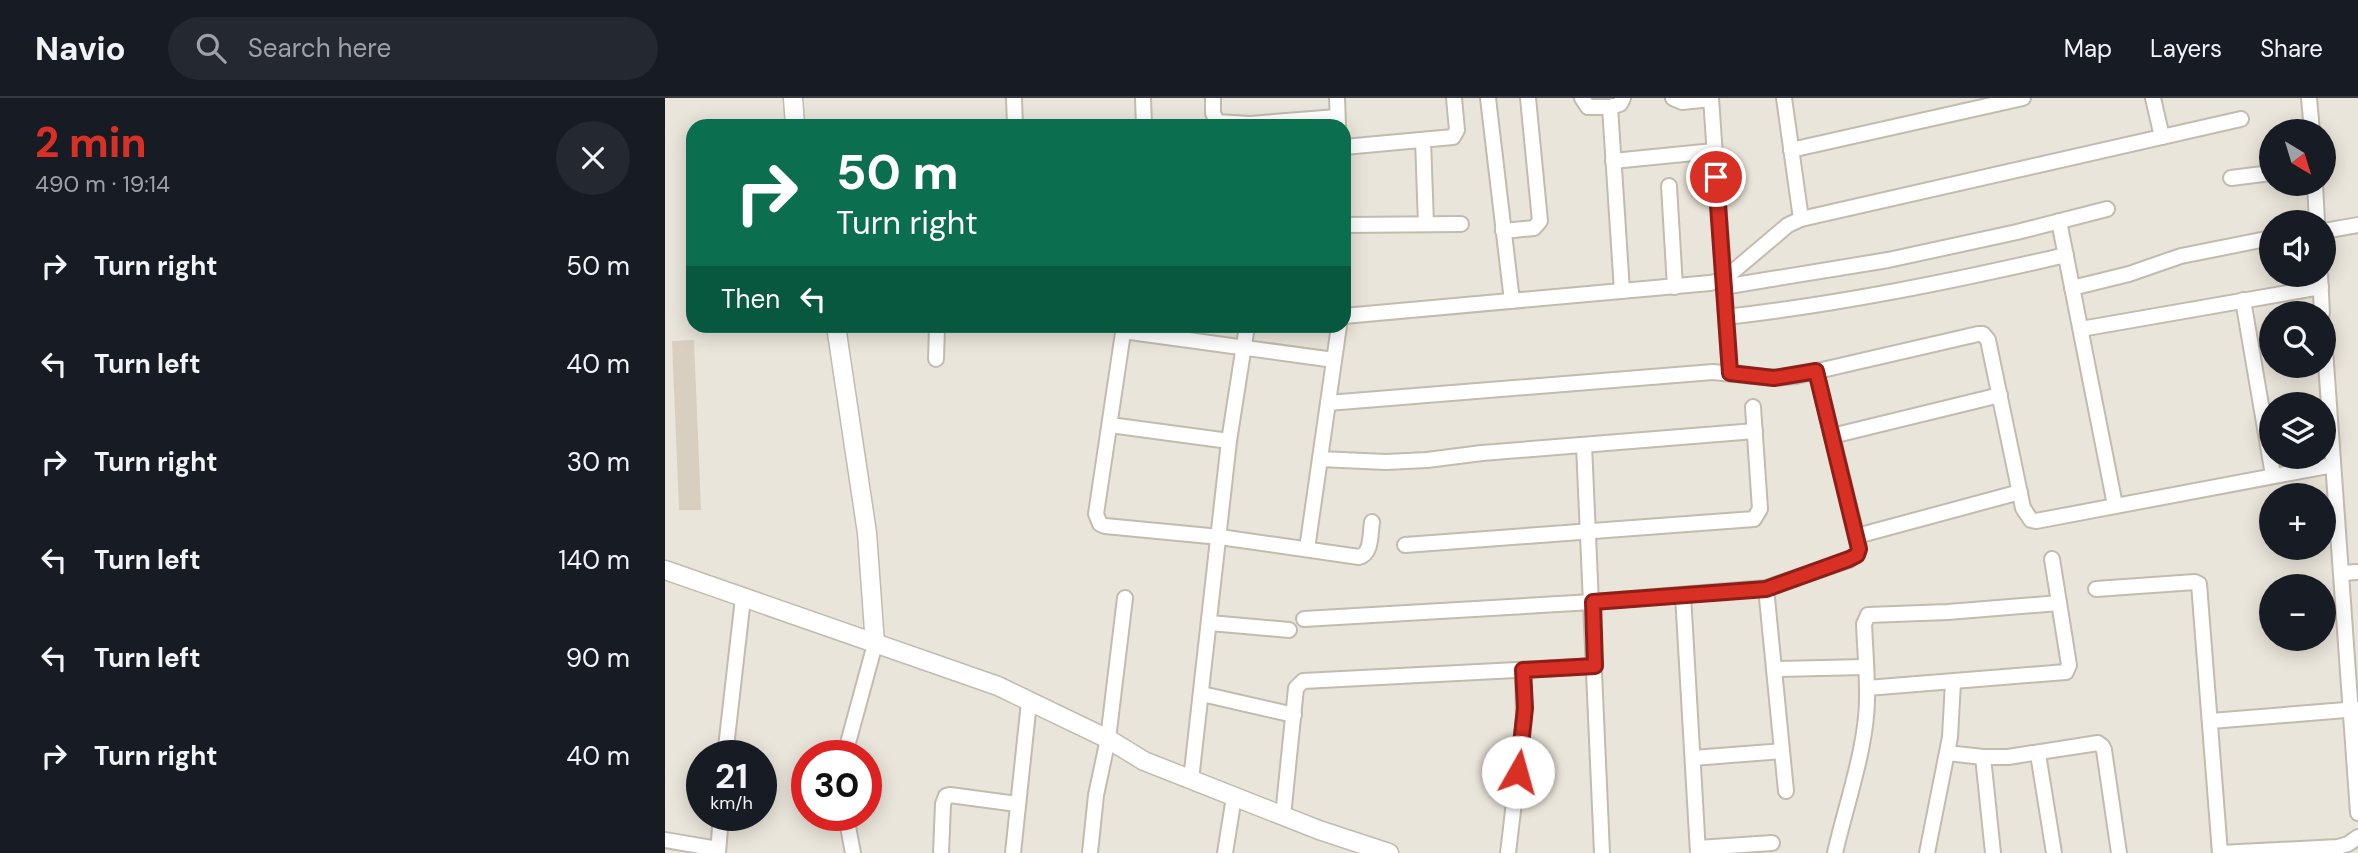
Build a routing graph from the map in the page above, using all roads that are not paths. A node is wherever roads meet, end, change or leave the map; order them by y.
1 (793, 98) edge
2 (1014, 98) edge
3 (1143, 98) edge
4 (1213, 98) edge
5 (1337, 98) edge
6 (1454, 98) edge
7 (1488, 98) edge
8 (1528, 98) edge
9 (1582, 98) edge
10 (1623, 98) edge
11 (1673, 98) edge
12 (1784, 98) edge
13 (2024, 98) edge
14 (2153, 98) edge
15 (2309, 98) edge
16 (1711, 99) edge
17 (1610, 107) junction
18 (794, 119) edge
19 (1016, 119) edge
20 (1144, 119) edge
21 (1216, 119) edge
22 (1338, 119) edge
23 (2241, 119) dead end
24 (2311, 119) edge
25 (2162, 137) junction
26 (1423, 140) junction
27 (1351, 146) edge
28 (1791, 150) junction
29 (1714, 151) junction
30 (1613, 161) junction
31 (2259, 174) edge
32 (2231, 178) dead end
33 (1669, 186) dead end
34 (2107, 209) dead end
35 (1801, 219) junction
36 (2059, 221) junction
37 (1426, 224) junction
38 (1461, 224) dead end
39 (1351, 225) edge
40 (2358, 225) edge
41 (2336, 229) edge
42 (1503, 231) junction
43 (2259, 240) edge
44 (2066, 255) junction
45 (1723, 284) junction
46 (1675, 287) junction
47 (2296, 287) edge
48 (2072, 288) junction
49 (1622, 291) junction
50 (2243, 300) junction
51 (1512, 301) junction
52 (1351, 315) edge
53 (1726, 317) junction
54 (2081, 329) junction
55 (837, 333) edge
56 (937, 333) edge
57 (1123, 333) edge
58 (1154, 333) edge
59 (1246, 333) edge
60 (1338, 333) edge
61 (1243, 348) junction
62 (936, 359) dead end
63 (1334, 360) junction
64 (1816, 371) junction
65 (1730, 373) junction
66 (2000, 395) junction
67 (1328, 403) junction
68 (1753, 407) dead end
69 (1109, 425) junction
70 (1755, 431) junction
71 (1832, 436) junction
72 (1229, 441) junction
73 (1584, 445) junction
74 (1320, 459) junction
75 (2309, 469) edge
76 (2333, 469) edge
77 (2273, 475) junction
78 (2020, 492) junction
79 (2115, 505) junction
80 (1372, 522) dead end
81 (1589, 531) junction
82 (1857, 536) junction
83 (1220, 537) junction
84 (1405, 545) dead end
85 (1307, 549) junction
86 (2052, 559) dead end
87 (665, 570) edge
88 (2358, 572) edge
89 (2341, 573) junction
90 (1766, 589) junction
91 (2096, 589) dead end
92 (1683, 594) junction
93 (743, 598) junction
94 (1125, 598) dead end
95 (1593, 602) junction
96 (2059, 603) junction
97 (1304, 619) dead end
98 (1210, 622) junction
99 (1289, 630) dead end
100 (2351, 643) edge
101 (875, 644) junction
102 (1595, 666) junction
103 (1865, 667) junction
104 (1774, 669) junction
105 (1523, 670) junction
106 (1953, 682) junction
107 (1867, 688) junction
108 (1202, 694) junction
109 (1029, 702) junction
110 (2354, 710) edge
111 (1294, 715) junction
112 (2211, 721) junction
113 (727, 740) edge
114 (850, 740) edge
115 (1108, 740) junction
116 (1782, 751) junction
117 (1947, 752) junction
118 (2038, 754) junction
119 (1983, 757) junction
120 (1693, 758) junction
121 (1192, 780) junction
122 (1786, 791) dead end
123 (1234, 797) junction
124 (1017, 804) junction
125 (2358, 813) edge
126 (1283, 816) junction
127 (720, 831) edge
128 (849, 831) edge
129 (2358, 837) edge
130 (665, 840) edge
131 (1772, 843) dead end
132 (1698, 850) edge
133 (718, 851) edge
134 (853, 853) edge
135 (941, 853) edge
136 (1013, 853) edge
137 (1090, 853) edge
138 (1225, 853) edge
139 (1389, 853) edge
140 (1508, 853) edge
141 (1602, 853) edge
142 (1835, 853) edge
143 (1927, 853) edge
144 (1993, 853) edge
145 (2054, 853) edge
146 (2119, 853) edge
147 (2220, 853) edge

1 - 18 street
2 - 19 street
3 - 20 street
4 - 21 street
5 - 22 street
6 - 26 street
7 - 42 street
8 - 42 street
9 - 17 street
10 - 17 street
11 - 16 street
12 - 28 street
13 - 28 street
14 - 25 street
15 - 24 street
16 - 29 street
17 - 30 street
23 - 25 street
25 - 35 street
26 - 27 street
26 - 37 street
28 - 35 street
29 - 30 street
29 - 45 street
30 - 49 street
31 - 32 street
33 - 46 street
34 - 36 street
35 - 45 street
36 - 44 street
36 - 45 street
37 - 38 street
37 - 39 street
40 - 41 street
42 - 51 street
43 - 48 street
44 - 48 street
44 - 53 street
45 - 46 street
45 - 53 street
46 - 49 street
47 - 50 street
48 - 54 street
49 - 51 street
50 - 54 street
50 - 77 street
51 - 52 street
53 - 65 street
54 - 79 street
55 - 101 street
56 - 62 street
57 - 69 street
58 - 61 street
59 - 61 street
60 - 63 street
61 - 63 street
61 - 72 street
63 - 67 street
64 - 65 street
64 - 66 street
64 - 71 street
65 - 67 street
66 - 71 street
66 - 78 street
67 - 74 street
68 - 70 street
69 - 72 street
69 - 83 street
70 - 73 street
70 - 81 street
71 - 82 street
72 - 83 street
73 - 74 street
73 - 81 street
74 - 85 street
75 - 77 street
76 - 89 street
77 - 79 street
78 - 79 street
78 - 82 street
80 - 85 street
81 - 84 street
81 - 95 street
82 - 90 street
83 - 85 street
83 - 98 street
86 - 96 street
87 - 93 street
88 - 89 street
89 - 100 street
90 - 92 street
90 - 104 street
91 - 112 street
92 - 95 street
92 - 120 street
93 - 101 street
93 - 113 street
94 - 115 street
95 - 97 street
95 - 102 street
96 - 103 street
96 - 106 street
98 - 99 street
98 - 108 street
100 - 110 street
101 - 109 street
101 - 114 street
102 - 105 street
102 - 141 street
103 - 104 street
103 - 107 street
104 - 116 street
105 - 111 street
105 - 140 street
106 - 107 street
106 - 117 street
107 - 142 street
108 - 111 street
108 - 121 street
109 - 115 street
109 - 124 street
110 - 112 street
110 - 125 street
111 - 126 street
112 - 147 street
115 - 121 street
115 - 137 street
116 - 120 street
116 - 122 street
117 - 119 street
117 - 143 street
118 - 119 street
118 - 145 street
118 - 146 street
119 - 144 street
120 - 132 street
121 - 123 street
123 - 126 street
123 - 138 street
124 - 135 street
124 - 136 street
126 - 139 street
127 - 133 street
128 - 134 street
129 - 147 street
130 - 133 street
131 - 132 street

